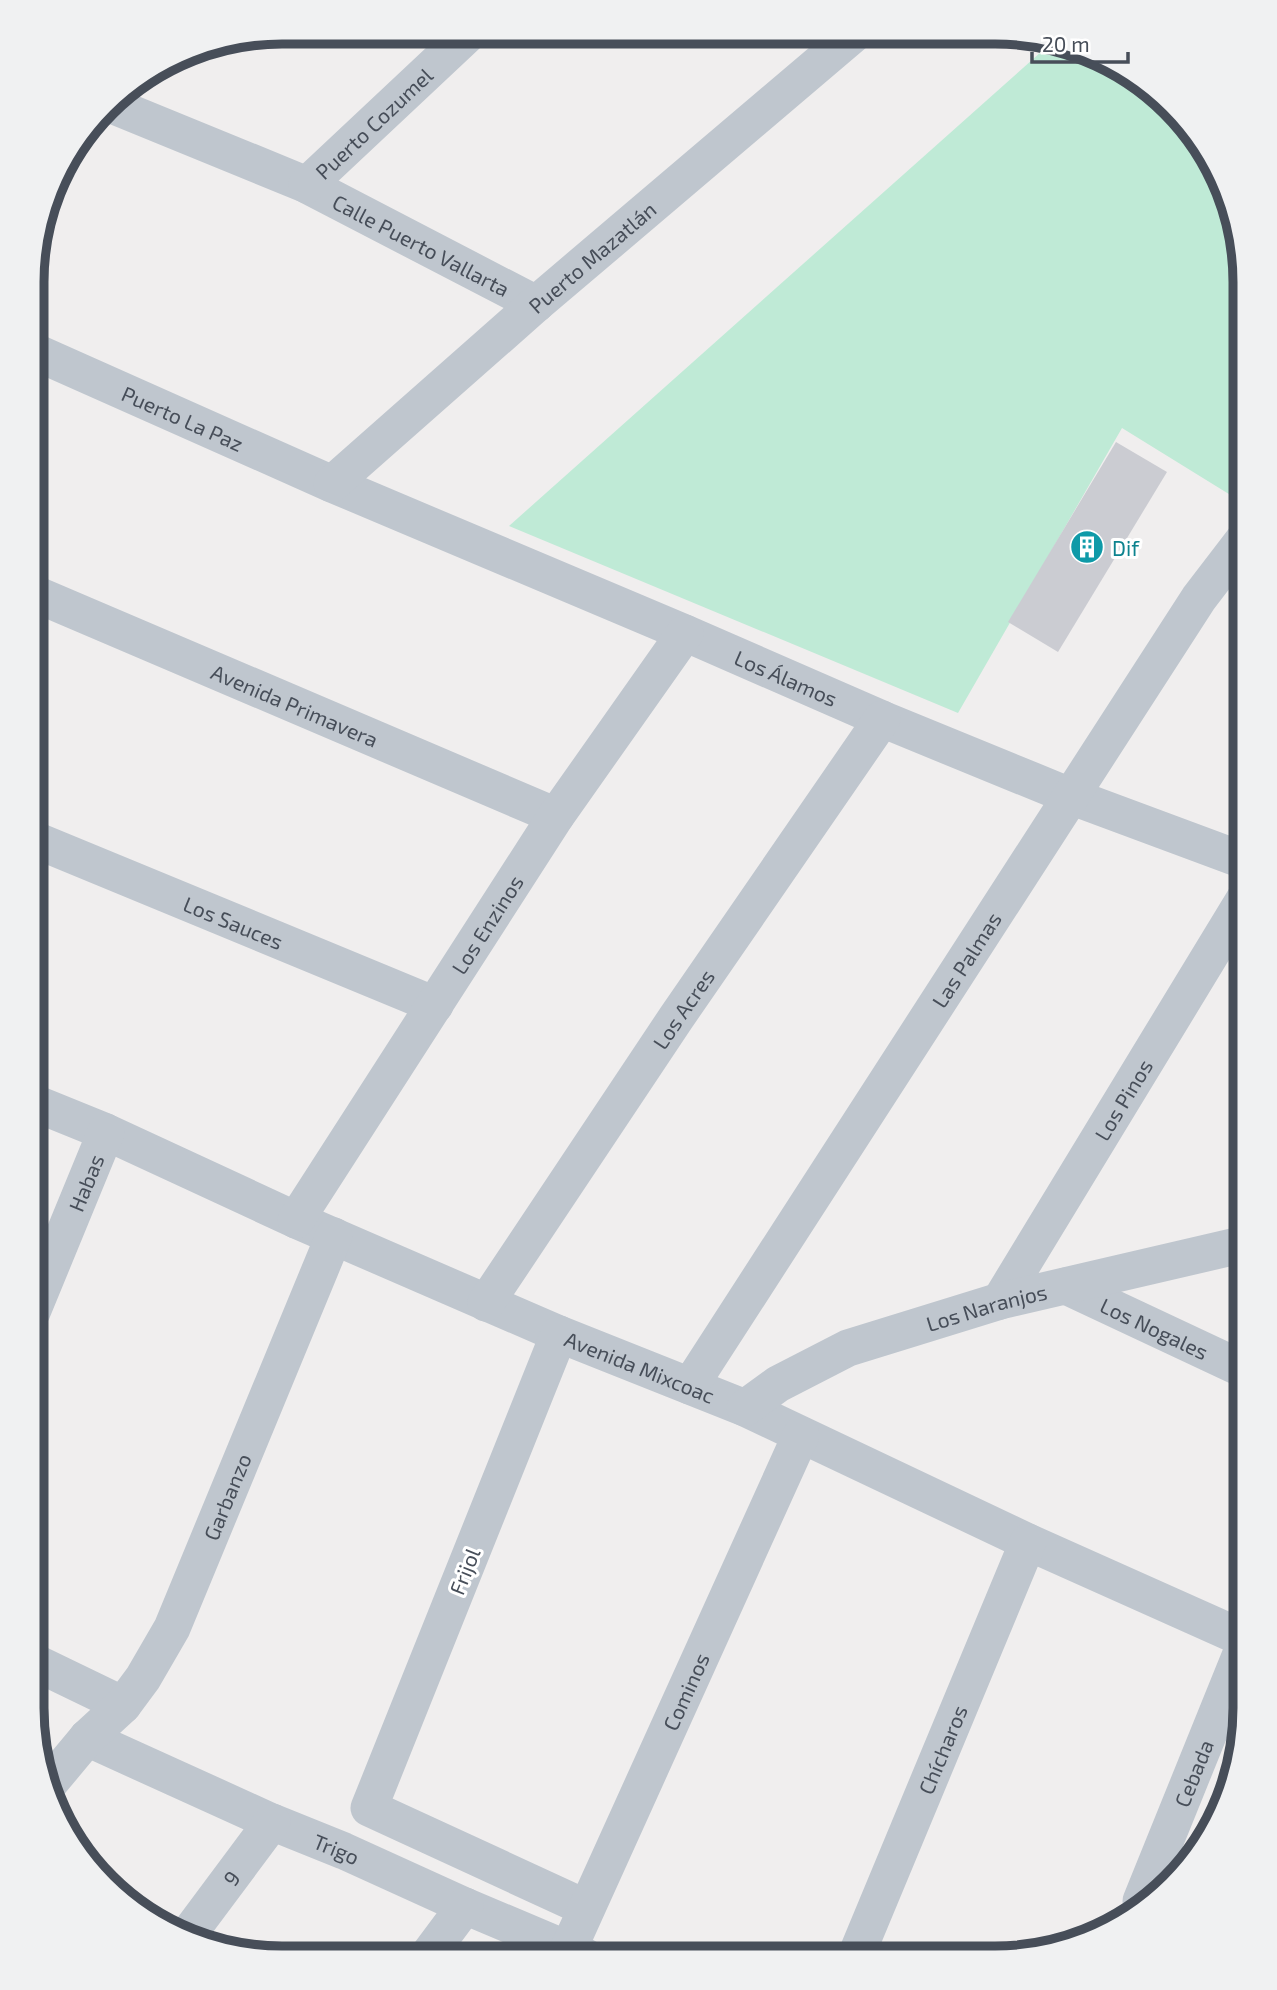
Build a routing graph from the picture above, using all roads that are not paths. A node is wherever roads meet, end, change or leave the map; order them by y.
1 (457, 44) edge
2 (842, 44) edge
3 (119, 109) edge
4 (307, 185) junction
5 (536, 304) junction
6 (44, 356) edge
7 (332, 484) junction
8 (1233, 553) edge
9 (44, 598) edge
10 (685, 633) junction
11 (882, 719) junction
12 (1070, 796) junction
13 (556, 816) junction
14 (44, 844) edge
15 (1233, 857) edge
16 (1233, 918) edge
17 (435, 1004) junction
18 (44, 1107) edge
19 (106, 1132) junction
20 (296, 1220) junction
21 (334, 1236) junction
22 (1233, 1247) edge
23 (44, 1283) edge
24 (1066, 1286) junction
25 (1000, 1301) junction
26 (486, 1303) junction
27 (559, 1334) junction
28 (1233, 1364) edge
29 (690, 1386) junction
30 (745, 1408) junction
31 (801, 1435) junction
32 (1027, 1542) junction
33 (1233, 1634) edge
34 (44, 1667) edge
35 (1233, 1675) edge
36 (123, 1705) junction
37 (87, 1738) junction
38 (54, 1778) edge
39 (272, 1822) junction
40 (1150, 1888) edge
41 (465, 1906) junction
42 (586, 1908) junction
43 (193, 1929) edge
44 (435, 1946) edge
45 (558, 1946) edge
46 (579, 1946) edge
47 (860, 1946) edge

1 - 4 street, Puerto Cozumel
2 - 5 street, Puerto Mazatlán
3 - 4 street
4 - 5 street, Calle Puerto Vallarta
5 - 7 street, Puerto Mazatlán
6 - 7 street, Puerto La Paz
7 - 10 street, Los Álamos
8 - 12 street, Las Palmas
9 - 13 street, Avenida Primavera
10 - 11 street, Los Álamos
10 - 13 street, Los Enzinos
11 - 12 street, Los Álamos
11 - 26 street, Los Acres
12 - 15 street, Los Álamos
12 - 29 street, Las Palmas
13 - 17 street, Los Enzinos
14 - 17 street, Los Sauces
16 - 25 street, Los Pinos
17 - 20 street, Los Enzinos
18 - 19 street, Avenida Mixcoac
19 - 20 street, Avenida Mixcoac
19 - 23 street, Habas
20 - 21 street, Avenida Mixcoac
21 - 26 street, Avenida Mixcoac
21 - 36 street, Garbanzo
22 - 24 street, Los Naranjos
24 - 25 street, Los Naranjos
24 - 28 street, Los Nogales
25 - 30 street, Los Naranjos
26 - 27 street, Avenida Mixcoac
27 - 29 street, Avenida Mixcoac
27 - 42 street, Frijol
29 - 30 street, Avenida Mixcoac
30 - 31 street, Avenida Mixcoac
31 - 32 street, Avenida Mixcoac
31 - 42 street, Cominos
32 - 33 street, Avenida Mixcoac
32 - 47 street, Chícharos
34 - 36 street
35 - 40 street, Cebada
36 - 37 street, Garbanzo
37 - 38 street, Garbanzo
37 - 39 street, Trigo
39 - 41 street, Trigo
39 - 43 street, 9
41 - 44 street
41 - 45 street, Trigo
42 - 46 street, Cominos

